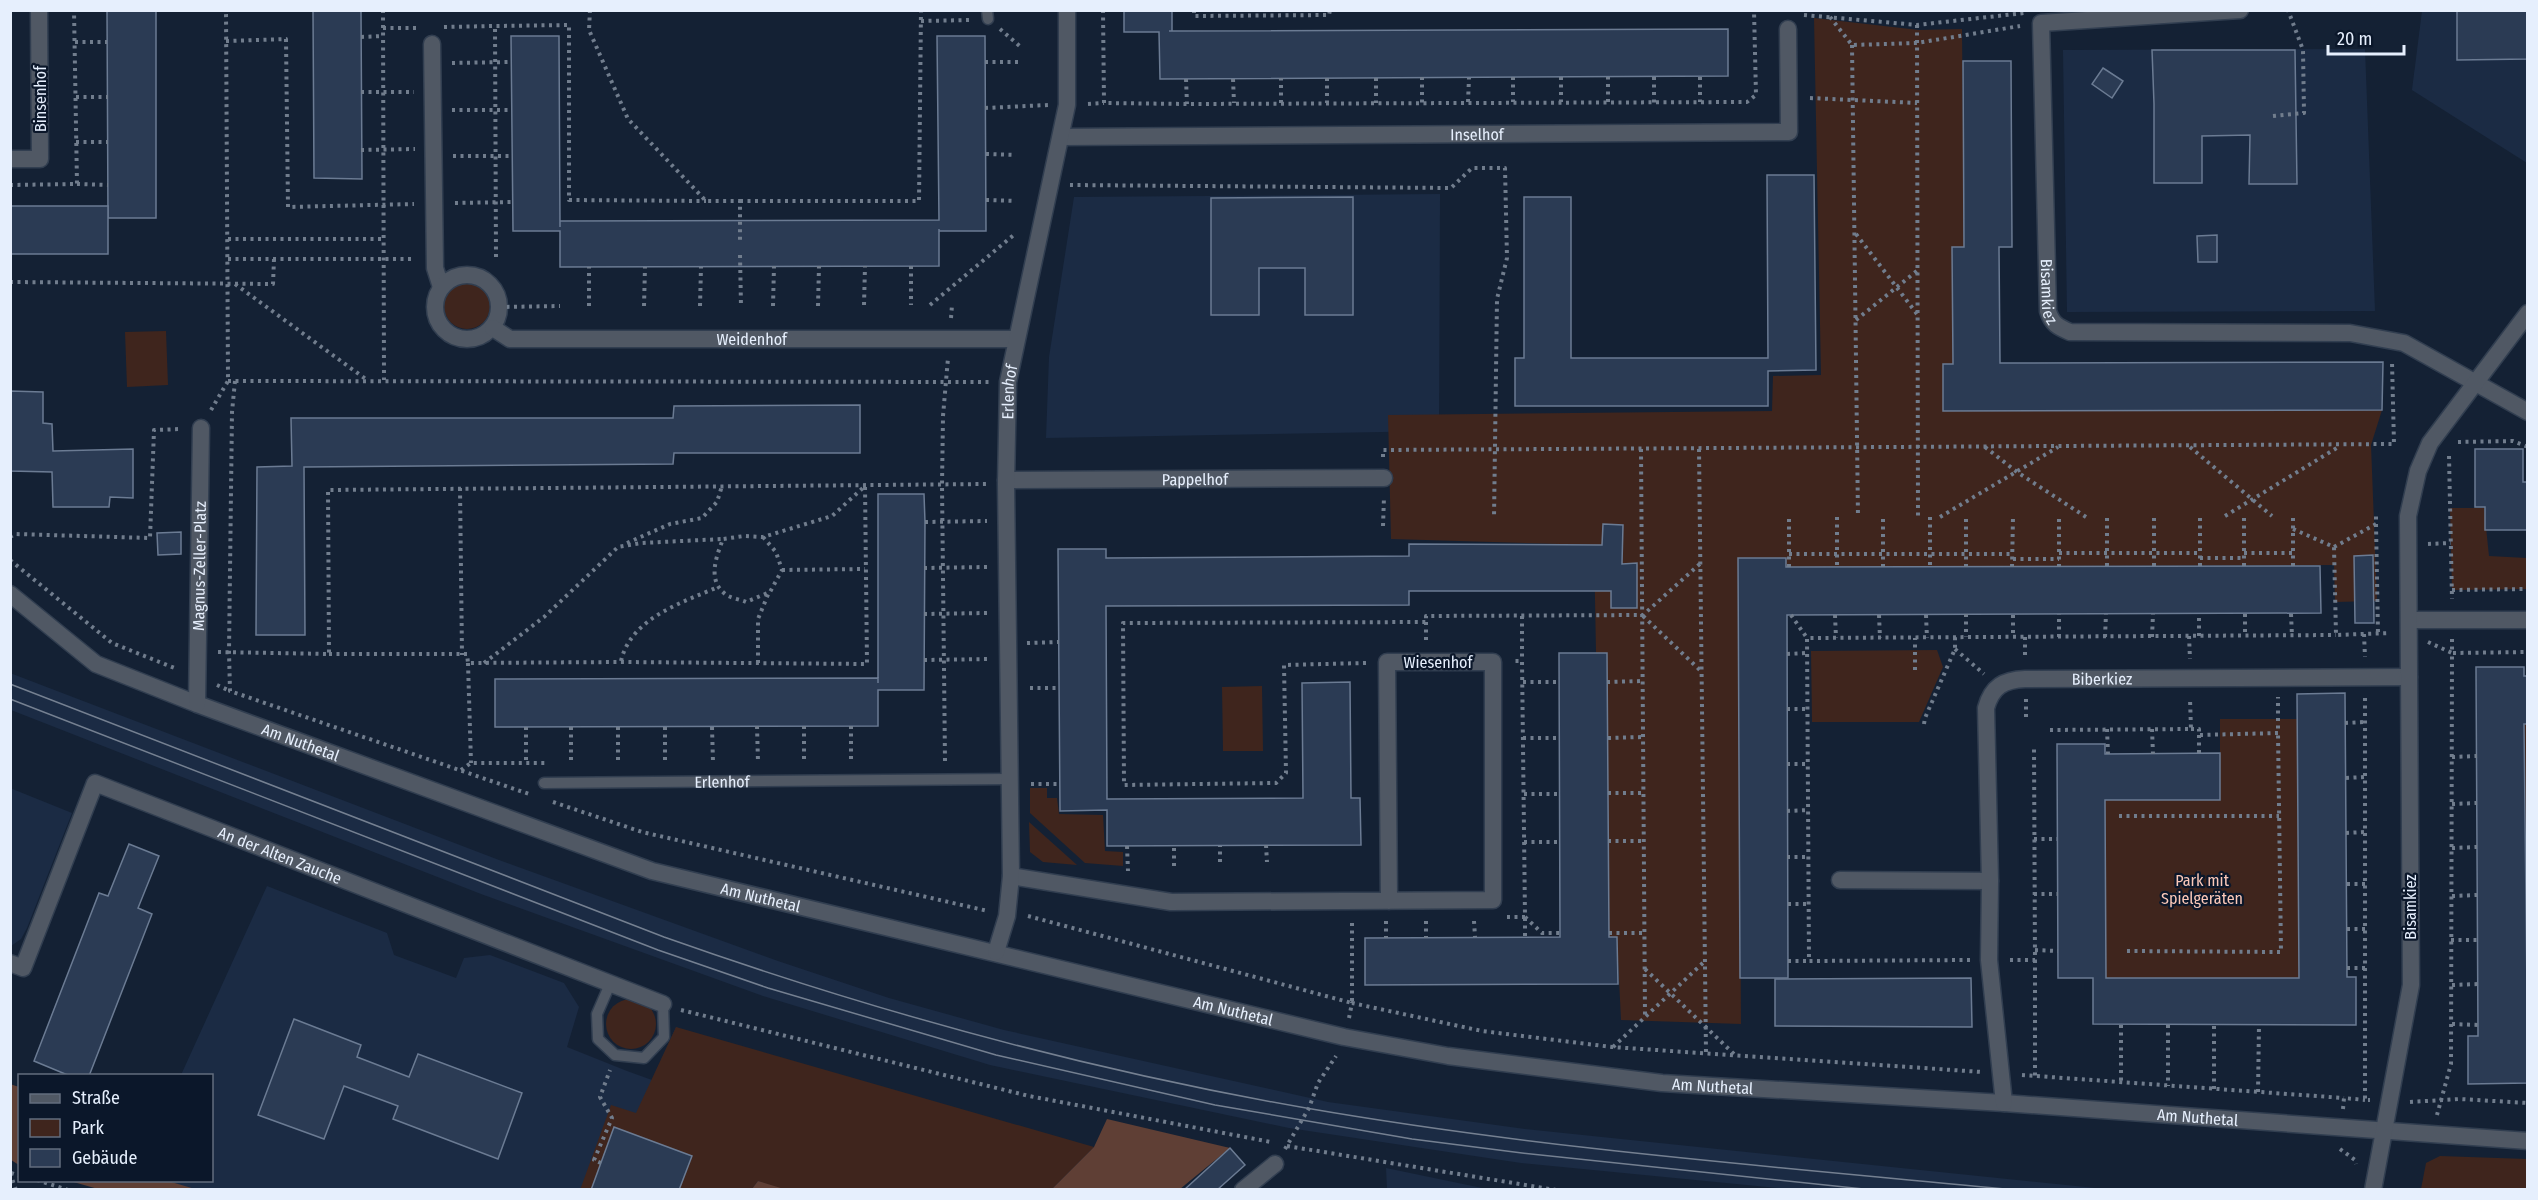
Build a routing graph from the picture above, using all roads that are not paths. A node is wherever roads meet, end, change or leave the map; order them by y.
1 (39, 10) edge
2 (1067, 10) edge
3 (2240, 10) edge
4 (1788, 30) dead end
5 (432, 44) dead end
6 (1061, 137) junction
7 (10, 159) edge
8 (441, 287) junction
9 (2528, 313) edge
10 (493, 328) junction
11 (1016, 339) junction
12 (2475, 384) junction
13 (2528, 412) edge
14 (201, 428) road end
15 (1384, 478) road end
16 (1006, 482) junction
17 (10, 594) edge
18 (2528, 620) edge
19 (2409, 627) junction
20 (2409, 677) junction
21 (197, 704) junction
22 (1016, 782) junction
23 (544, 783) dead end
24 (1011, 876) junction
25 (1840, 880) dead end
26 (1990, 881) junction
27 (1389, 901) junction
28 (996, 952) junction
29 (10, 963) edge
30 (610, 984) junction
31 (663, 1004) joint
32 (2004, 1103) junction
33 (2384, 1131) junction
34 (2528, 1141) edge
35 (1275, 1164) road end
36 (1243, 1190) edge
37 (2373, 1190) edge

1 - 7 street, Binsenhof
2 - 6 street, Erlenhof
3 - 12 street, Bisamkiez
4 - 6 street, Inselhof
5 - 8 street
6 - 11 street, Erlenhof
8 - 10 street
8 - 10 street
9 - 12 street, Bisamkiez
10 - 11 street, Weidenhof
11 - 16 street, Erlenhof
12 - 13 street
12 - 19 street, Bisamkiez
14 - 21 street, Magnus-Zeller-Platz
15 - 16 street, Pappelhof
16 - 22 street, Erlenhof
17 - 21 street, Am Nuthetal
18 - 19 street
19 - 20 street, Bisamkiez
20 - 26 street, Biberkiez
20 - 33 street, Bisamkiez
21 - 28 street, Am Nuthetal
22 - 23 lane, Erlenhof
22 - 24 street, Erlenhof
24 - 27 street, Wiesenhof
24 - 28 street, Erlenhof
25 - 26 street
26 - 32 street
27 - 27 street, Wiesenhof
28 - 32 street, Am Nuthetal
29 - 30 street, An der Alten Zauche
30 - 31 street, An der Alten Zauche
30 - 31 lane
32 - 33 street, Am Nuthetal
33 - 34 street, Am Nuthetal
33 - 37 street, Bisamkiez
35 - 36 street

